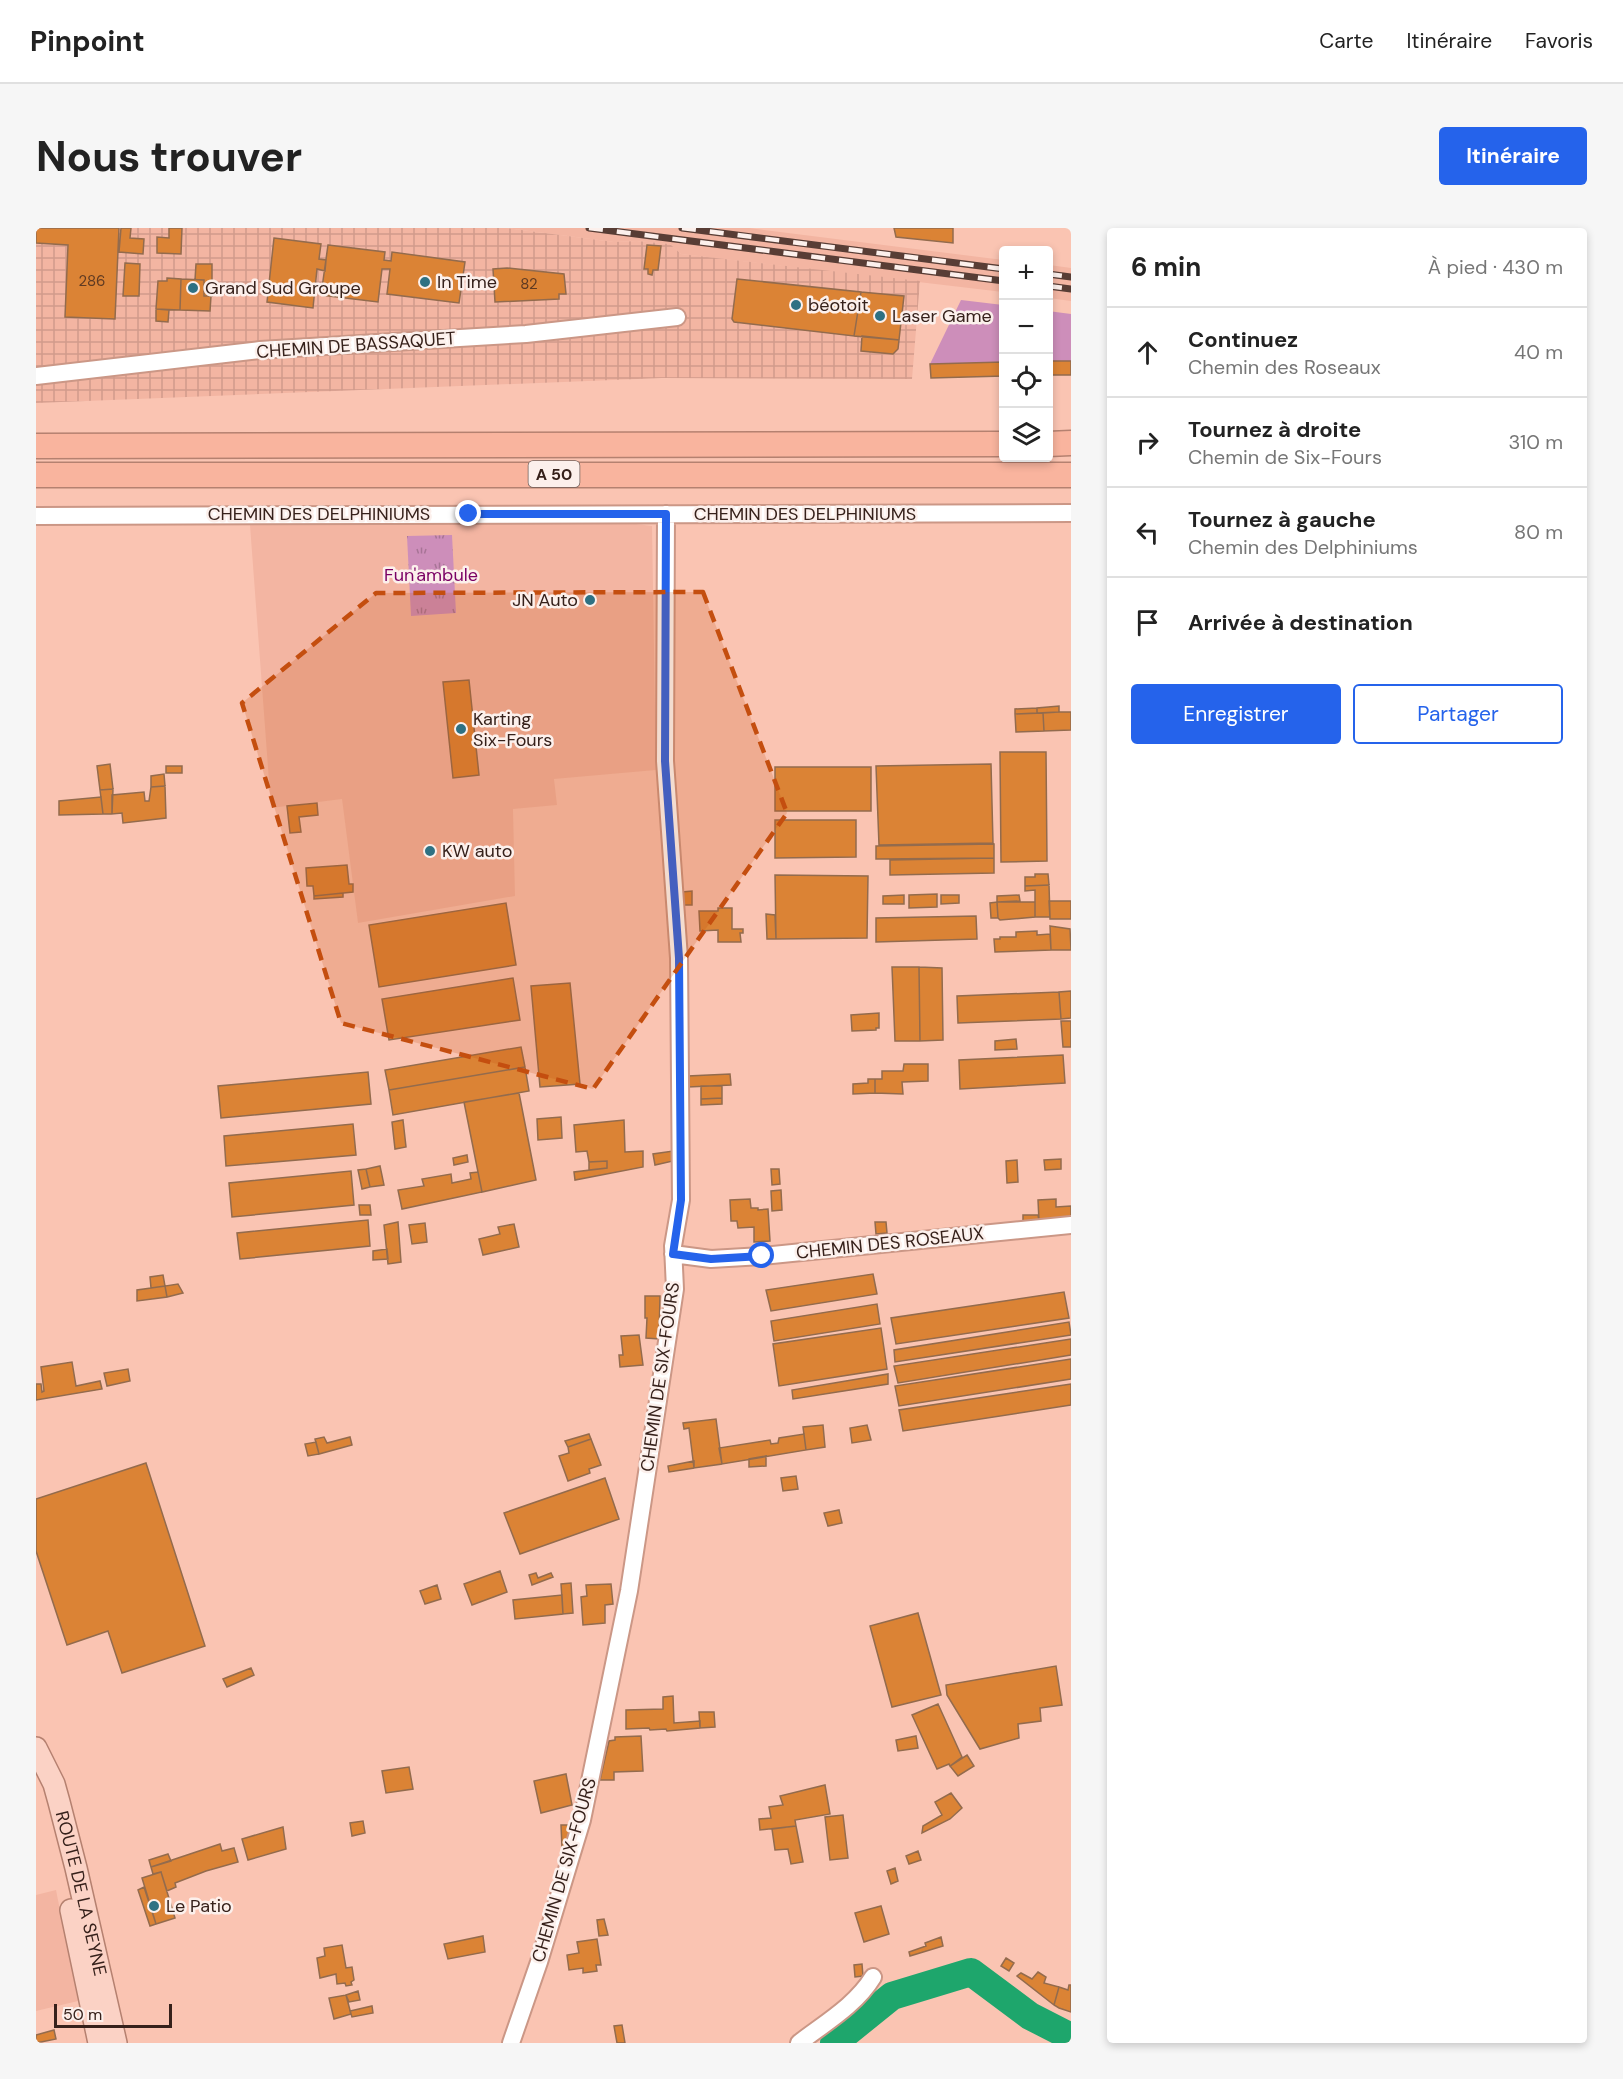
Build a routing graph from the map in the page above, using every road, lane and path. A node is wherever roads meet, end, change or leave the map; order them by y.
1 (677, 317) dead end
2 (36, 376) edge
3 (1071, 443) edge
4 (999, 444) edge
5 (1053, 444) edge
6 (36, 446) edge
7 (36, 475) edge
8 (1071, 475) edge
9 (1071, 513) edge
10 (666, 514) junction
11 (36, 516) edge
12 (1071, 1226) edge
13 (673, 1254) junction
14 (36, 1748) edge
15 (36, 1754) edge
16 (873, 1977) dead end
17 (99, 2043) edge
18 (117, 2043) edge
19 (511, 2043) edge
20 (800, 2043) edge

1 - 2 street, CHEMIN DE BASSAQUET
3 - 5 highway
4 - 6 highway, A 50
7 - 8 highway, A 50
9 - 10 street, CHEMIN DES DELPHINIUMS
10 - 11 street, CHEMIN DES DELPHINIUMS
10 - 13 street, CHEMIN DE SIX-FOURS
12 - 13 street, CHEMIN DES ROSEAUX
13 - 19 street, CHEMIN DE SIX-FOURS
14 - 18 main road, ROUTE DE LA SEYNE
15 - 17 main road, ROUTE DE LA SEYNE
16 - 20 street

